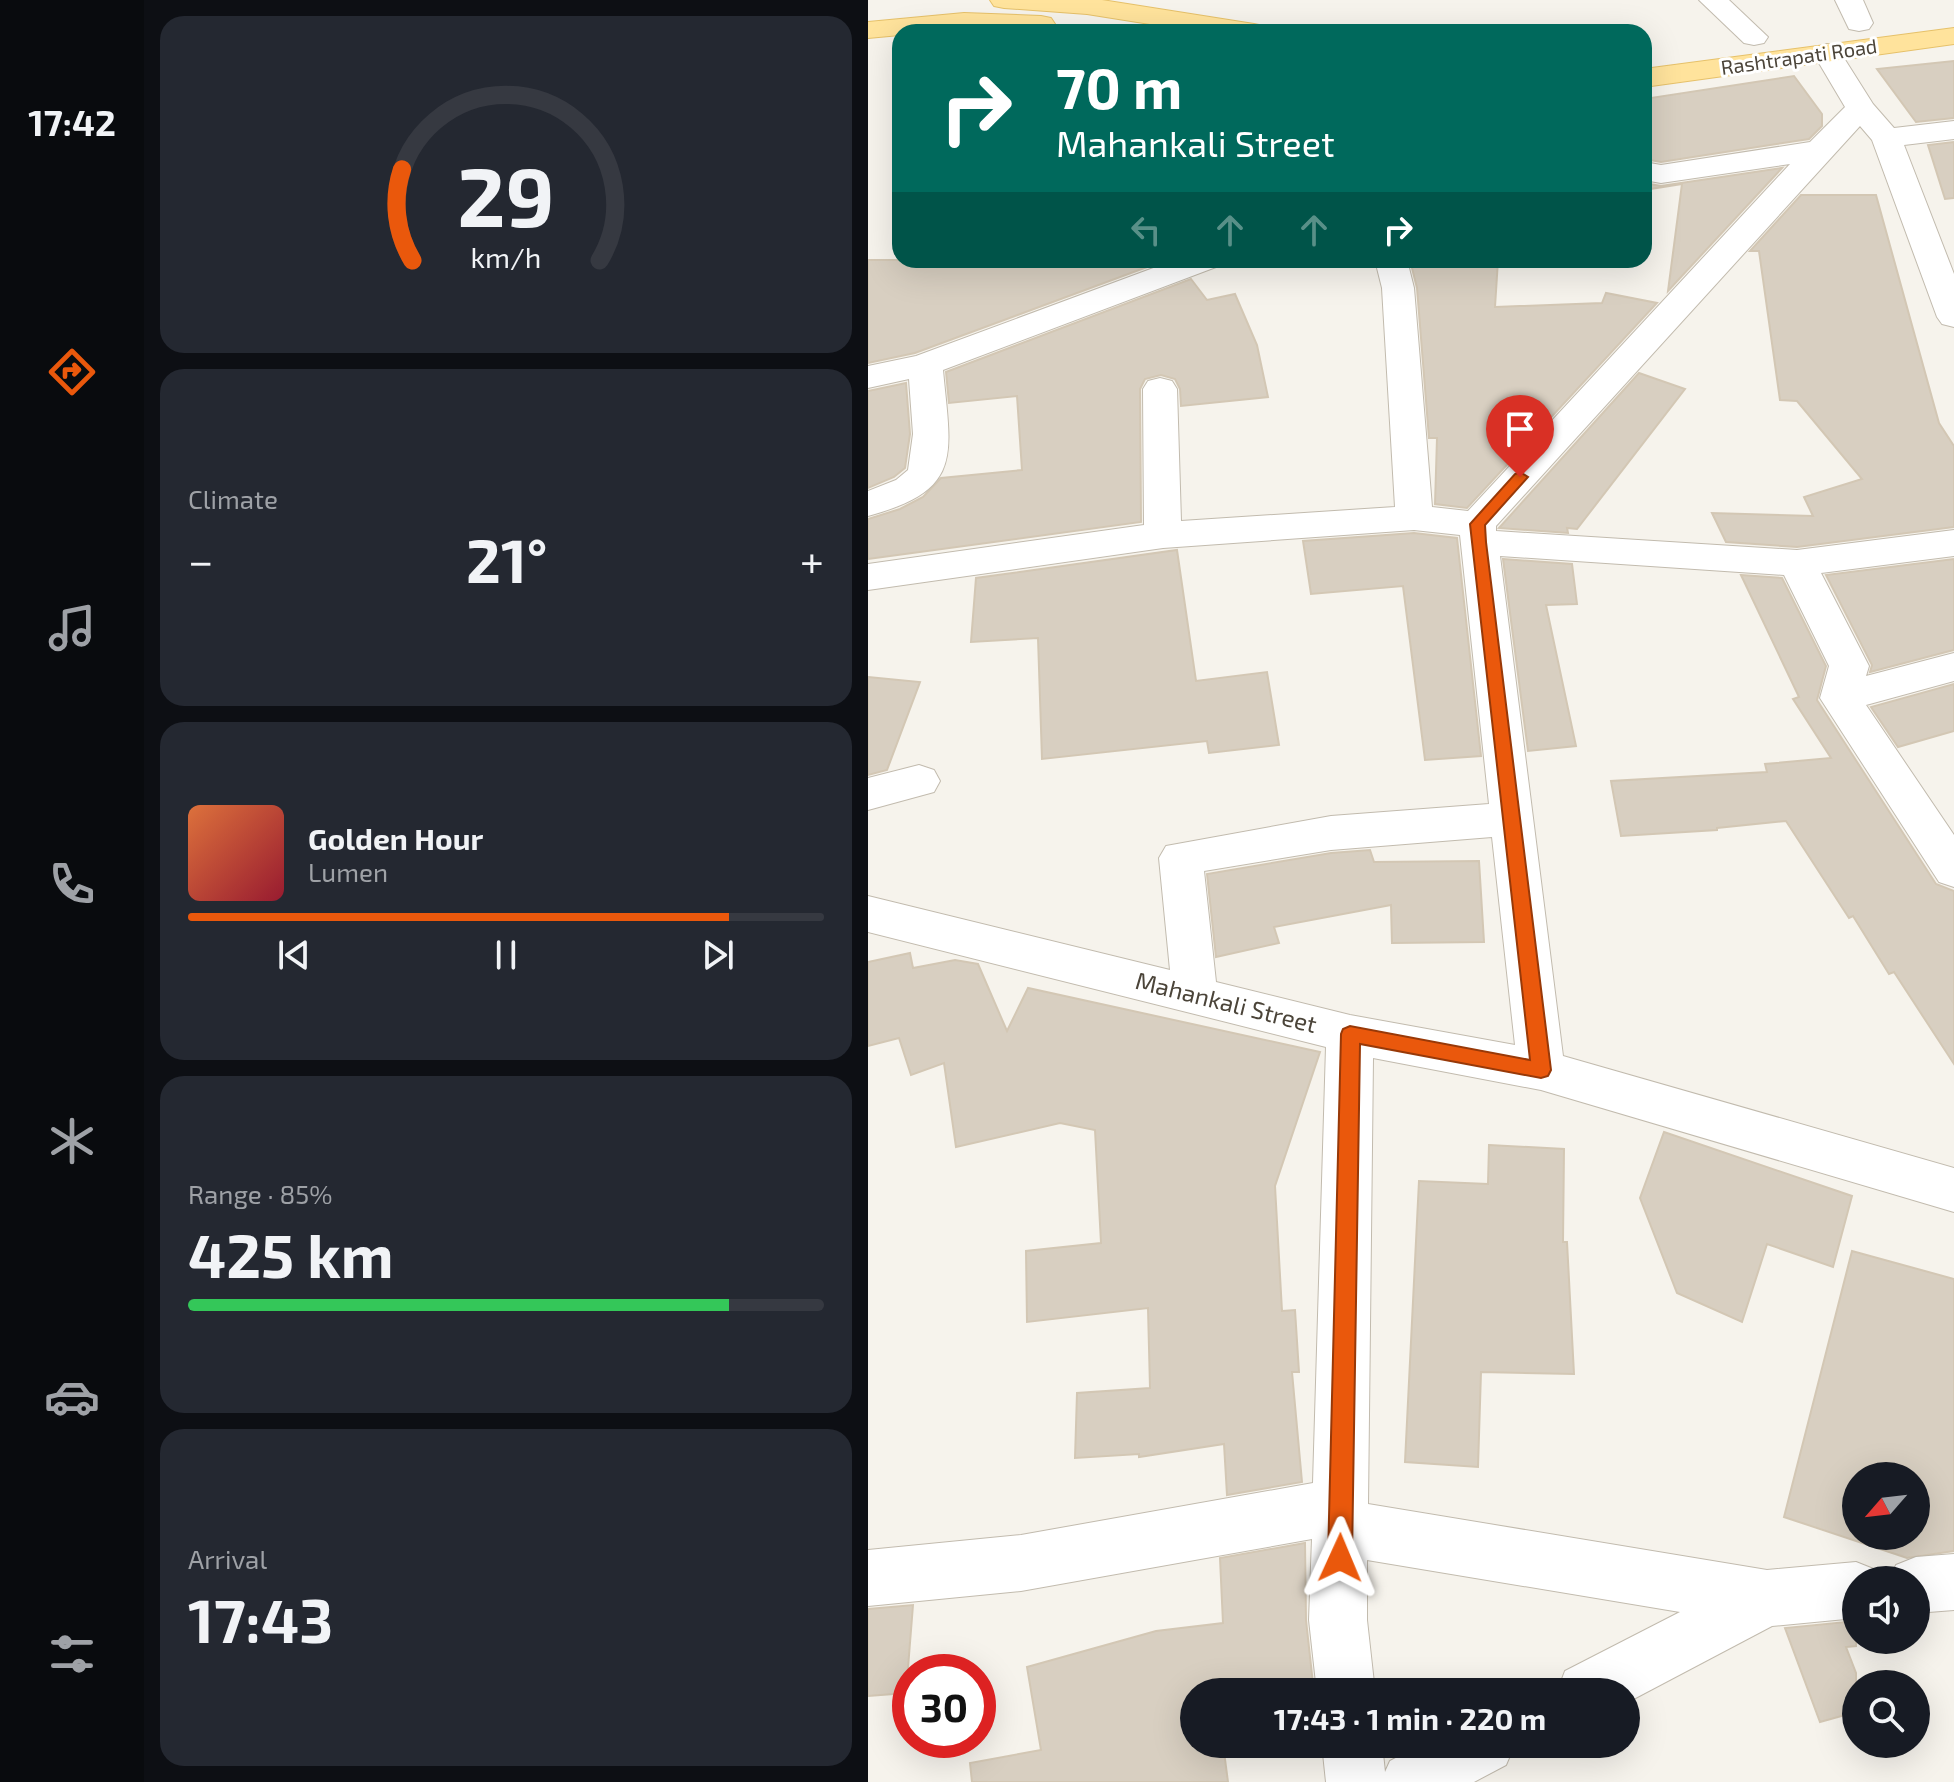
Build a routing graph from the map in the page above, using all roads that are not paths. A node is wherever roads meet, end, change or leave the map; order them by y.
1 (959, 0) edge
2 (1004, 0) edge
3 (1713, 0) edge
4 (868, 9) edge
5 (1854, 12) edge
6 (1954, 12) edge
7 (932, 24) edge
8 (995, 24) edge
9 (1203, 24) edge
10 (892, 28) edge
11 (868, 30) edge
12 (1954, 36) edge
13 (1754, 37) junction
14 (1652, 52) edge
15 (1827, 53) junction
16 (1652, 77) edge
17 (1861, 108) junction
18 (1954, 130) edge
19 (1886, 138) junction
20 (1819, 150) junction
21 (1652, 172) edge
22 (1185, 268) edge
23 (1393, 268) edge
24 (1954, 317) edge
25 (925, 365) junction
26 (868, 377) edge
27 (1160, 389) dead end
28 (868, 504) edge
29 (1414, 518) junction
30 (1478, 533) junction
31 (1163, 535) junction
32 (1954, 543) edge
33 (1797, 563) junction
34 (868, 577) edge
35 (1954, 667) edge
36 (1840, 698) junction
37 (919, 781) dead end
38 (868, 794) edge
39 (1511, 819) junction
40 (1954, 870) edge
41 (868, 914) edge
42 (1195, 995) junction
43 (1350, 1034) junction
44 (1541, 1070) junction
45 (1954, 1190) edge
46 (1341, 1517) junction
47 (868, 1578) edge
48 (1954, 1582) edge
49 (1930, 1584) edge
50 (1842, 1591) edge
51 (1767, 1598) junction
52 (1344, 1678) edge
53 (1613, 1678) edge
54 (1353, 1758) edge
55 (1458, 1758) edge
56 (1356, 1782) edge
57 (1411, 1782) edge

1 - 4 main road
2 - 9 main road
3 - 13 street
5 - 6 main road, Rashtrapati Road
5 - 13 main road, Rashtrapati Road
7 - 8 main road
10 - 11 main road
12 - 15 main road, Rashtrapati Road
13 - 14 main road, Rashtrapati Road
15 - 16 main road, Rashtrapati Road
15 - 17 street
17 - 19 street
17 - 20 street
18 - 19 street
19 - 24 street
20 - 21 street
20 - 30 street
22 - 25 street
23 - 29 street
25 - 26 street
25 - 28 street
27 - 31 street
29 - 30 street
29 - 31 street
30 - 33 street
30 - 39 street
31 - 34 street
32 - 33 street
33 - 36 street
35 - 36 street
36 - 40 street
37 - 38 street
39 - 42 street
39 - 44 street
41 - 42 street, Mahankali Street
42 - 43 street, Mahankali Street
43 - 44 street, Mahankali Street
43 - 46 street
44 - 45 street, Mahankali Street
46 - 47 street
46 - 51 street
46 - 52 street
48 - 49 street
50 - 51 street
51 - 53 street
54 - 56 street
55 - 57 street

